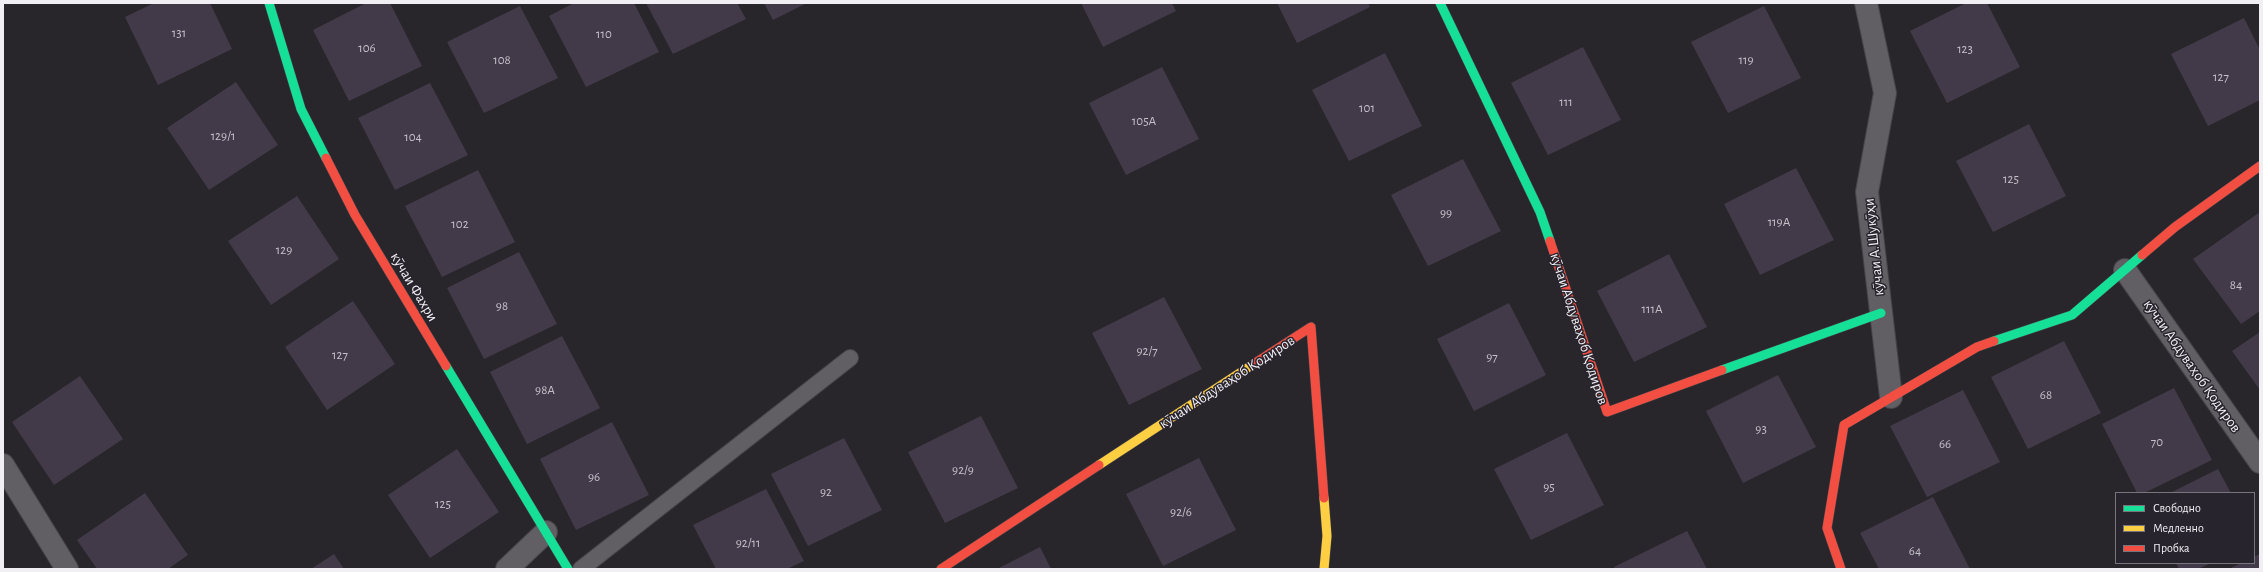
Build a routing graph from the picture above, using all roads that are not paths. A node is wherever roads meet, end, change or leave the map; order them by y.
1 (269, 3) edge
2 (1440, 3) edge
3 (1866, 3) edge
4 (2260, 166) edge
5 (2125, 270) junction
6 (1881, 313) junction
7 (850, 358) dead end
8 (1891, 397) junction
9 (2260, 462) edge
10 (3, 465) edge
11 (546, 532) junction
12 (67, 569) edge
13 (507, 569) edge
14 (568, 569) edge
15 (580, 569) edge
16 (941, 569) edge
17 (1324, 569) edge
18 (1841, 569) edge

1 - 11 street, кӯчаи Фахри
2 - 6 street, кӯчаи Абдуваҳоб Қодиров
3 - 6 street, кӯчаи А.Шукӯҳи
4 - 5 street
5 - 8 street
5 - 9 street, кӯчаи Абдуваҳоб Қодиров
6 - 8 street, кӯчаи А.Шукӯҳи
7 - 15 lane
8 - 18 street
10 - 12 street
11 - 13 street
11 - 14 street, кӯчаи Фахри
16 - 17 street, кӯчаи Абдуваҳоб Қодиров

